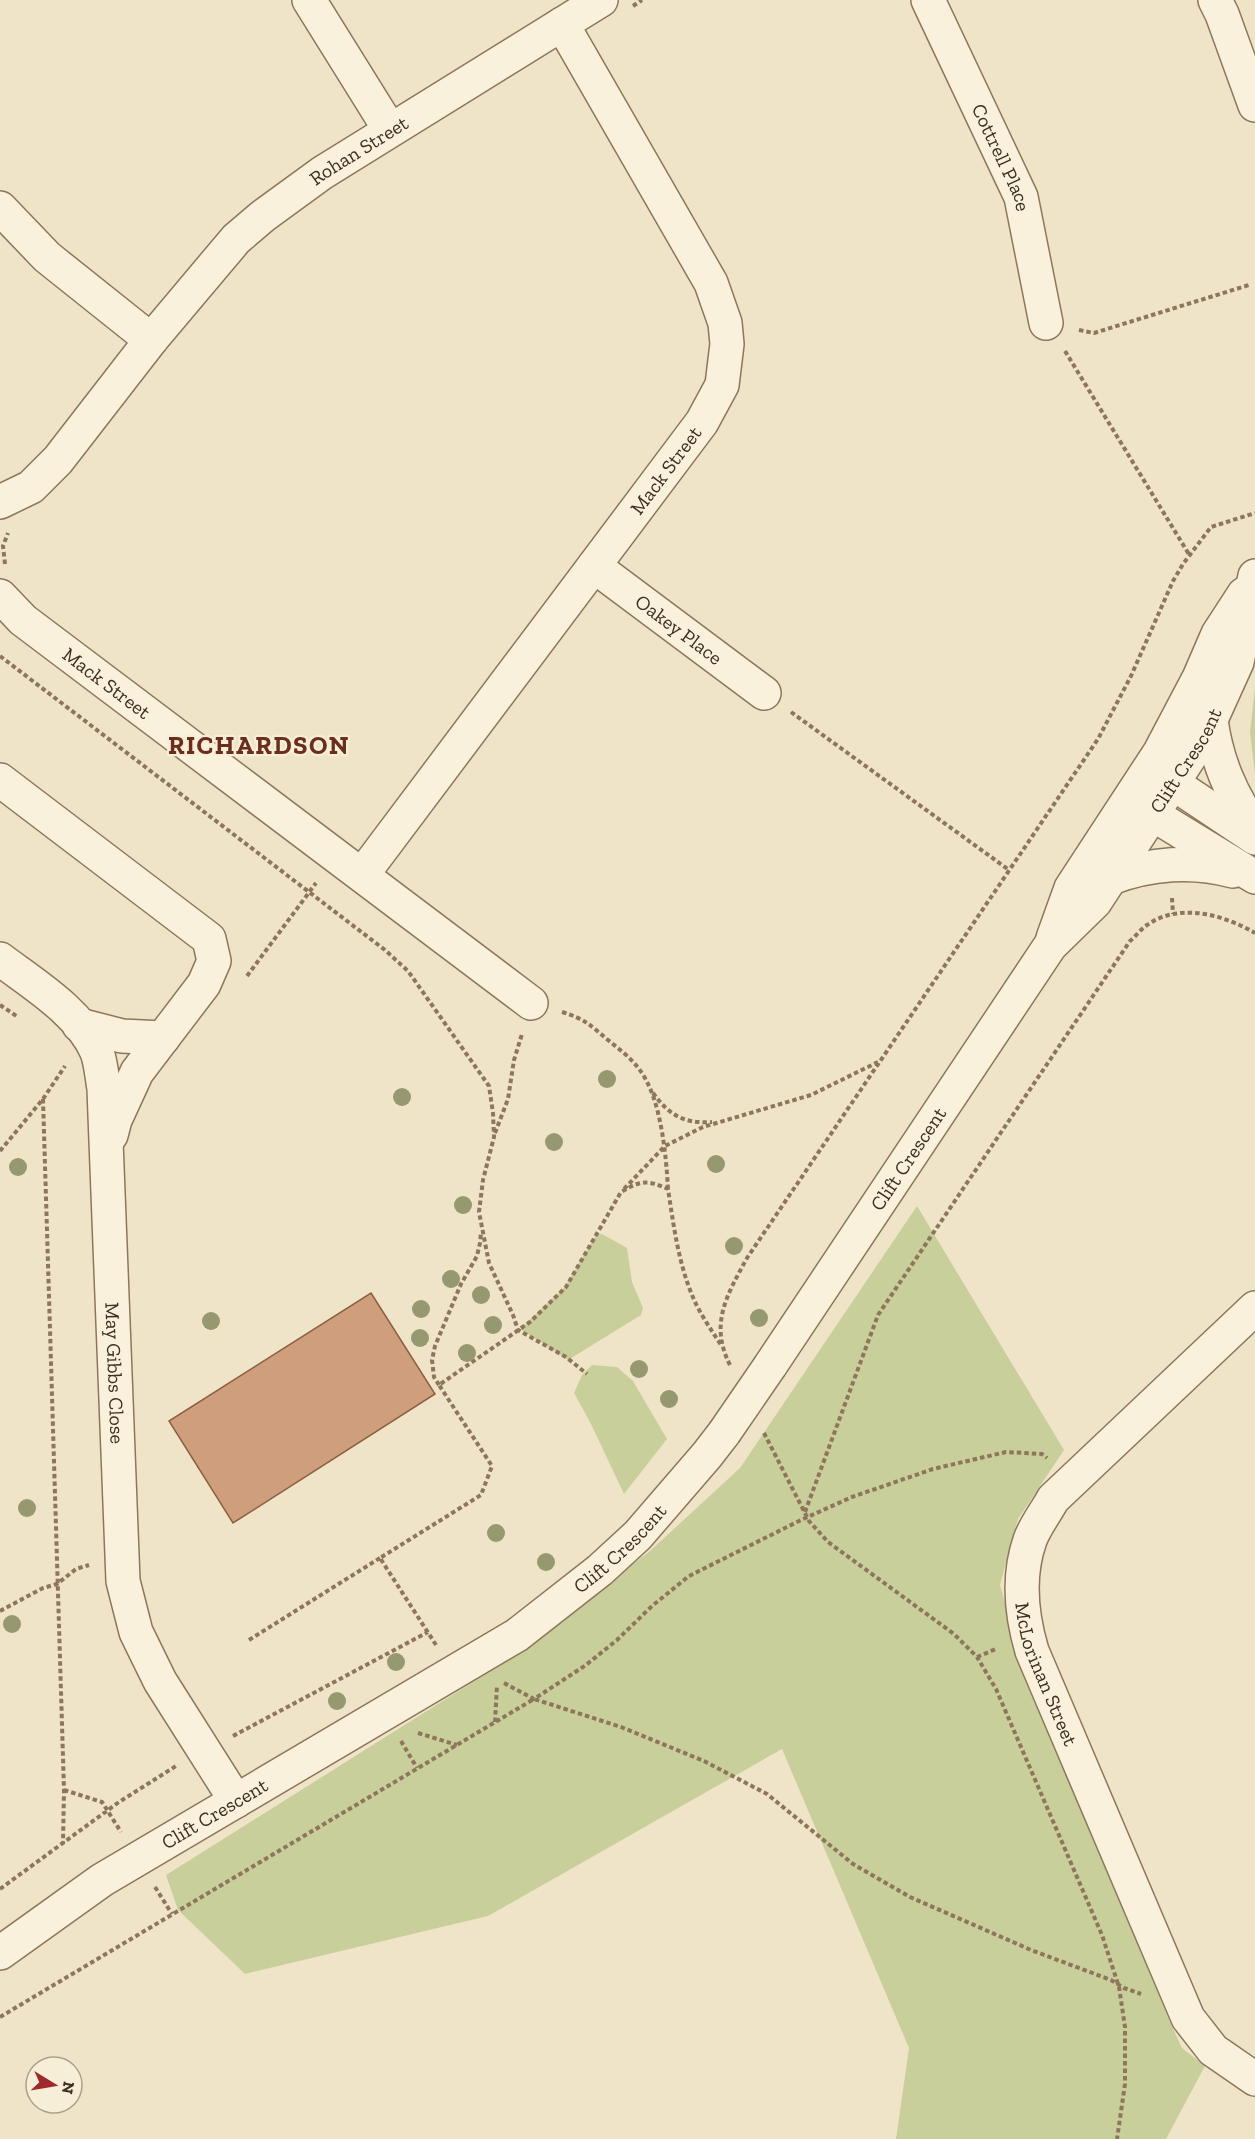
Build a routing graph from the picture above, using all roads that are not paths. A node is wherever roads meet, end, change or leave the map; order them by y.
1 (309, 0) edge
2 (928, 0) edge
3 (1215, 0) edge
4 (612, 6) edge
5 (562, 24) junction
6 (1255, 105) edge
7 (390, 130) junction
8 (0, 208) edge
9 (1046, 324) road end
10 (151, 340) junction
11 (6, 514) edge
12 (594, 566) junction
13 (1255, 577) edge
14 (0, 597) edge
15 (764, 693) road end
16 (1211, 720) junction
17 (1161, 775) junction
18 (0, 780) edge
19 (1141, 807) junction
20 (1255, 827) edge
21 (1255, 838) edge
22 (349, 866) junction
23 (1255, 877) edge
24 (1111, 878) junction
25 (1050, 946) junction
26 (0, 959) edge
27 (531, 1003) road end
28 (80, 1025) junction
29 (163, 1038) junction
30 (106, 1151) junction
31 (1255, 1308) edge
32 (236, 1801) junction
33 (0, 1953) edge
34 (1255, 2079) edge

1 - 7 street
2 - 9 street, Cottrell Place
3 - 6 street
4 - 5 street, Rohan Street
5 - 7 street, Rohan Street
5 - 12 street, Mack Street
7 - 10 street, Rohan Street
8 - 10 street
10 - 11 street, Rohan Street
12 - 15 street, Oakey Place
12 - 22 street, Mack Street
13 - 16 street, Clift Crescent
13 - 17 street, Clift Crescent
14 - 22 street, Mack Street
16 - 17 street, Clift Crescent
16 - 20 street
17 - 19 street, Clift Crescent
17 - 21 street
18 - 29 street
19 - 23 street
19 - 24 street, Clift Crescent
19 - 25 street, Clift Crescent
22 - 27 street, Mack Street
23 - 24 street
24 - 25 street, Clift Crescent
25 - 32 street, Clift Crescent, bridge
26 - 28 street, May Gibbs Close
28 - 29 street
28 - 30 street, May Gibbs Close
29 - 30 street
30 - 32 street, May Gibbs Close
31 - 34 street, McLorinan Street
32 - 33 street, Clift Crescent

